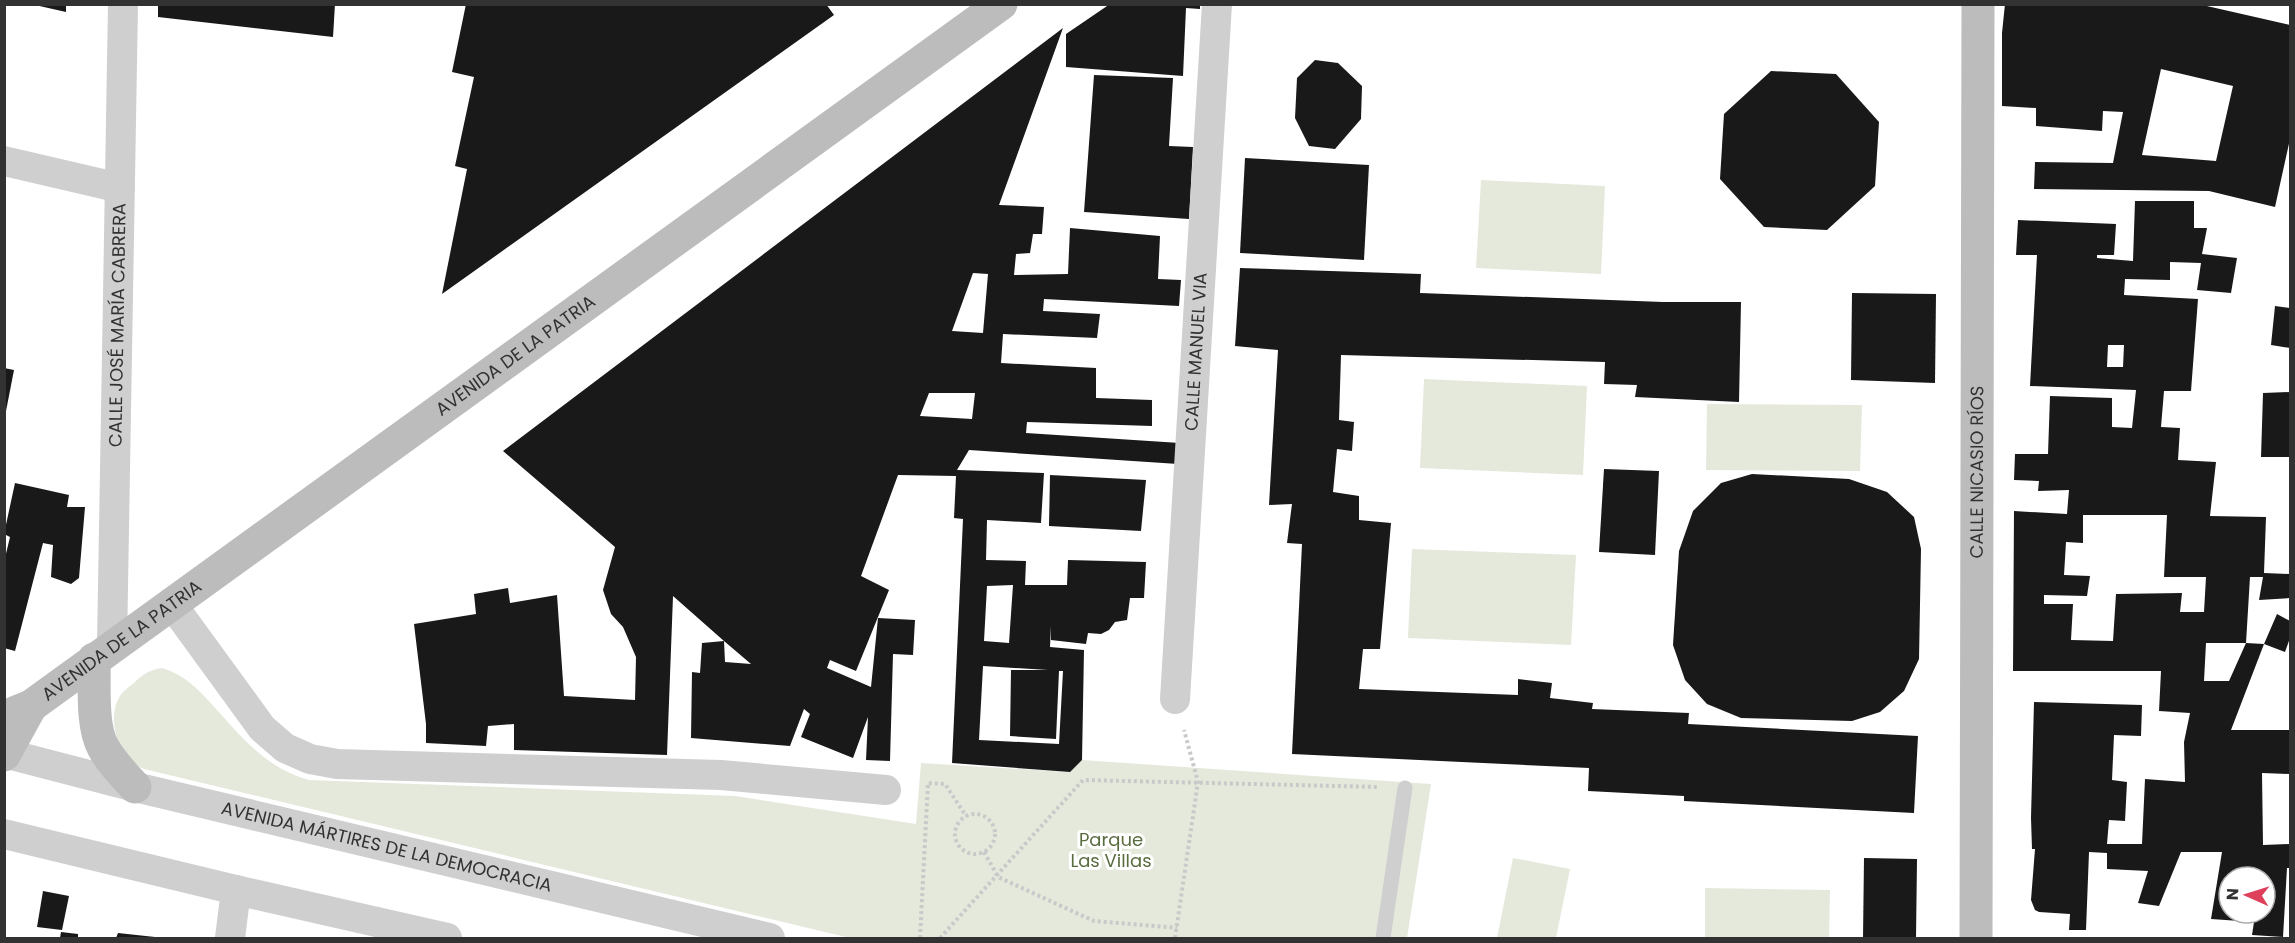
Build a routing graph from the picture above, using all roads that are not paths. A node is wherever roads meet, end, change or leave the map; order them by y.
1 (123, 4) edge
2 (1001, 4) edge
3 (1217, 4) edge
4 (1978, 4) edge
5 (4, 161) edge
6 (120, 188) junction
7 (171, 603) junction
8 (103, 652) junction
9 (1175, 699) road end
10 (18, 711) edge
11 (5, 754) edge
12 (135, 787) junction
13 (1405, 788) road end
14 (886, 790) dead end
15 (4, 834) edge
16 (236, 890) junction
17 (230, 939) edge
18 (447, 939) edge
19 (771, 939) edge
20 (1383, 939) edge
21 (1976, 939) edge

1 - 6 street, CALLE JOSÉ MARÍA CABRERA
2 - 7 main road, AVENIDA DE LA PATRIA
3 - 9 street, CALLE MANUEL VIA
4 - 21 main road, CALLE NICASIO RÍOS
5 - 6 street
6 - 8 street, CALLE JOSÉ MARÍA CABRERA
7 - 8 main road, AVENIDA DE LA PATRIA
7 - 14 street
8 - 10 main road, AVENIDA DE LA PATRIA
8 - 12 main road
10 - 11 main road, AVENIDA DE LA PATRIA
11 - 12 street, AVENIDA MÁRTIRES DE LA DEMOCRACIA
12 - 19 street, AVENIDA MÁRTIRES DE LA DEMOCRACIA
13 - 20 lane
15 - 16 street
16 - 17 street
16 - 18 street

